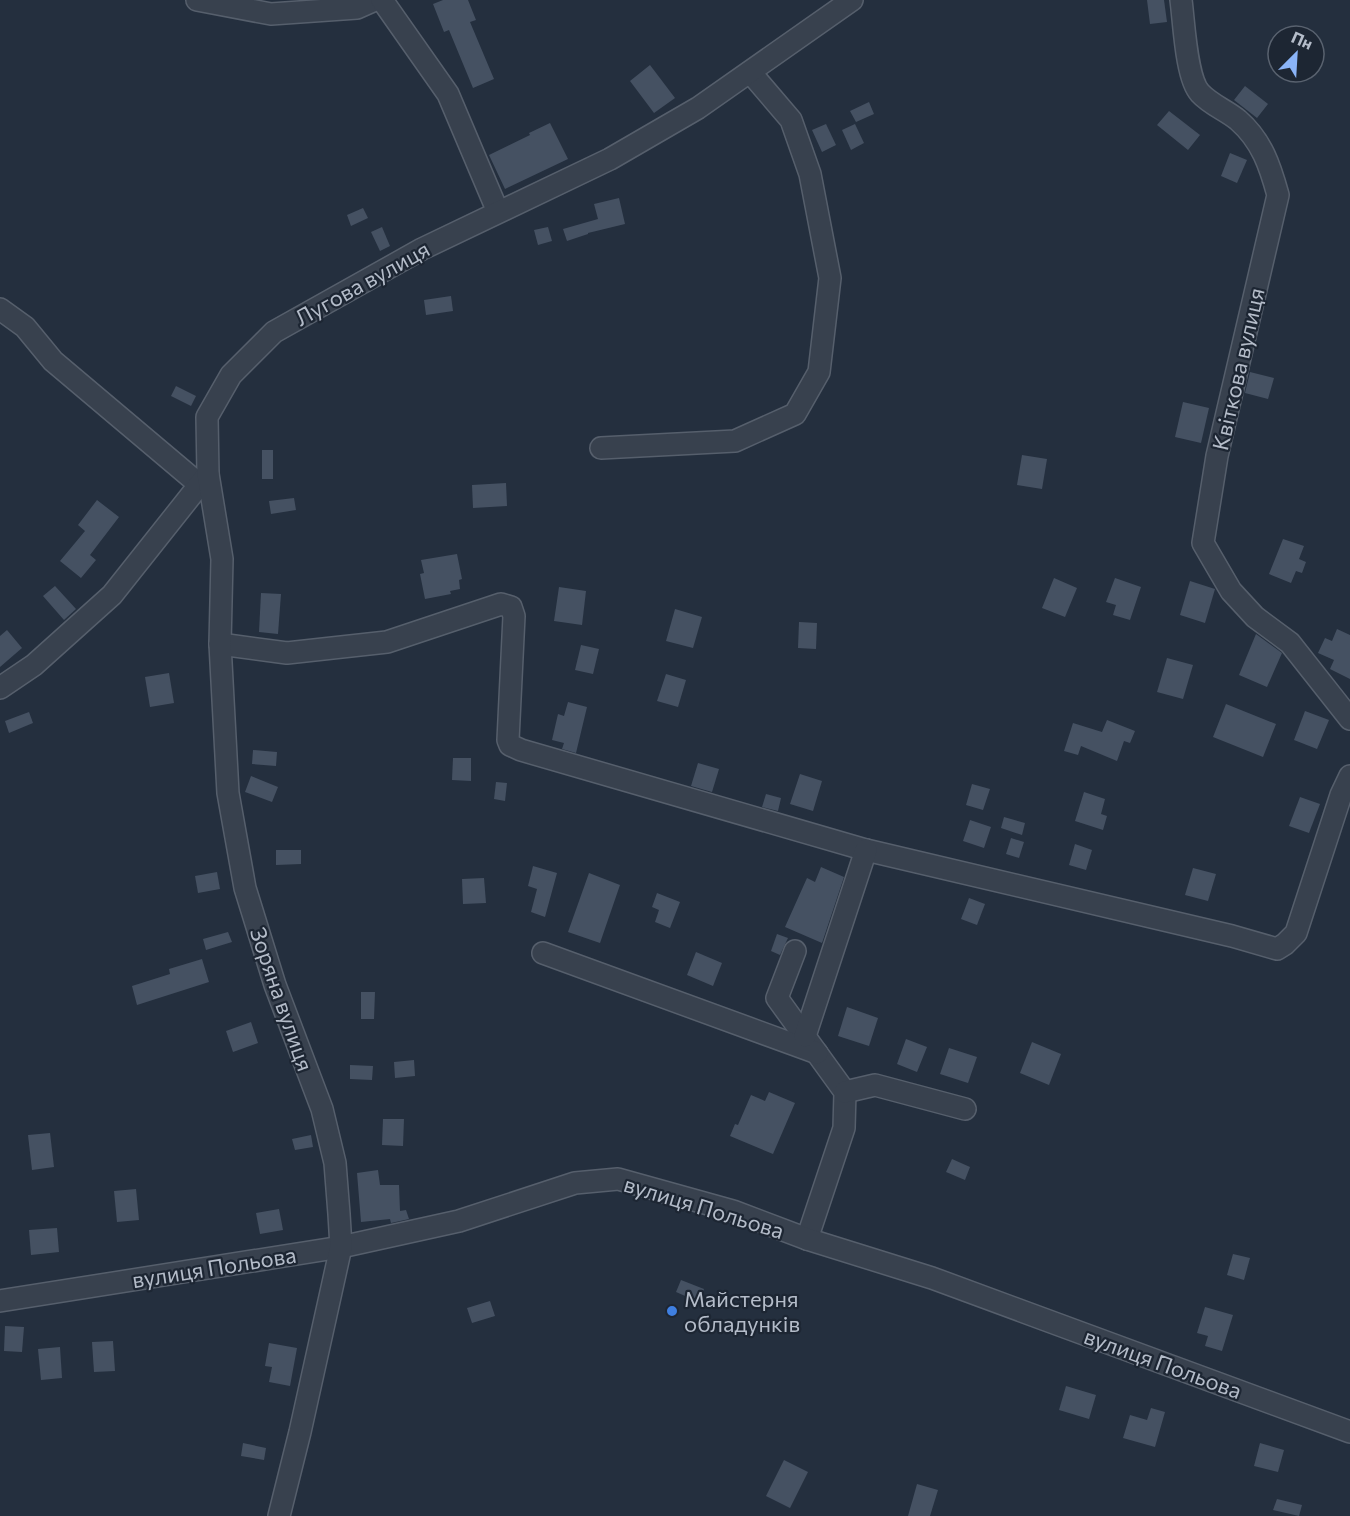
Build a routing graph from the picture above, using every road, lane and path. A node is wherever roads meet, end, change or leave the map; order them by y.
1 (197, 0) edge
2 (375, 0) edge
3 (382, 0) edge
4 (852, 0) edge
5 (1181, 0) edge
6 (750, 72) junction
7 (498, 212) junction
8 (0, 309) edge
9 (601, 448) dead end
10 (204, 480) junction
11 (220, 644) junction
12 (0, 688) edge
13 (1350, 719) edge
14 (1350, 776) edge
15 (866, 850) junction
16 (795, 951) dead end
17 (543, 953) dead end
18 (804, 1036) junction
19 (817, 1053) junction
20 (845, 1092) junction
21 (965, 1109) dead end
22 (807, 1239) junction
23 (341, 1247) junction
24 (0, 1302) edge
25 (1350, 1432) edge
26 (279, 1516) edge

1 - 2 street
3 - 7 street
4 - 6 street, Лугова вулиця
5 - 13 street, Квіткова вулиця
6 - 7 street, Лугова вулиця
6 - 9 street
7 - 10 street, Лугова вулиця
8 - 10 street
10 - 11 street, Зоряна вулиця
10 - 12 street
11 - 15 street
11 - 23 street, Зоряна вулиця
14 - 15 street
15 - 18 street
16 - 18 street
17 - 19 street
18 - 19 street
19 - 20 street
20 - 21 street
20 - 22 street
22 - 23 street, вулиця Польова
22 - 25 street, вулиця Польова
23 - 24 street, вулиця Польова
23 - 26 street, Зоряна вулиця

